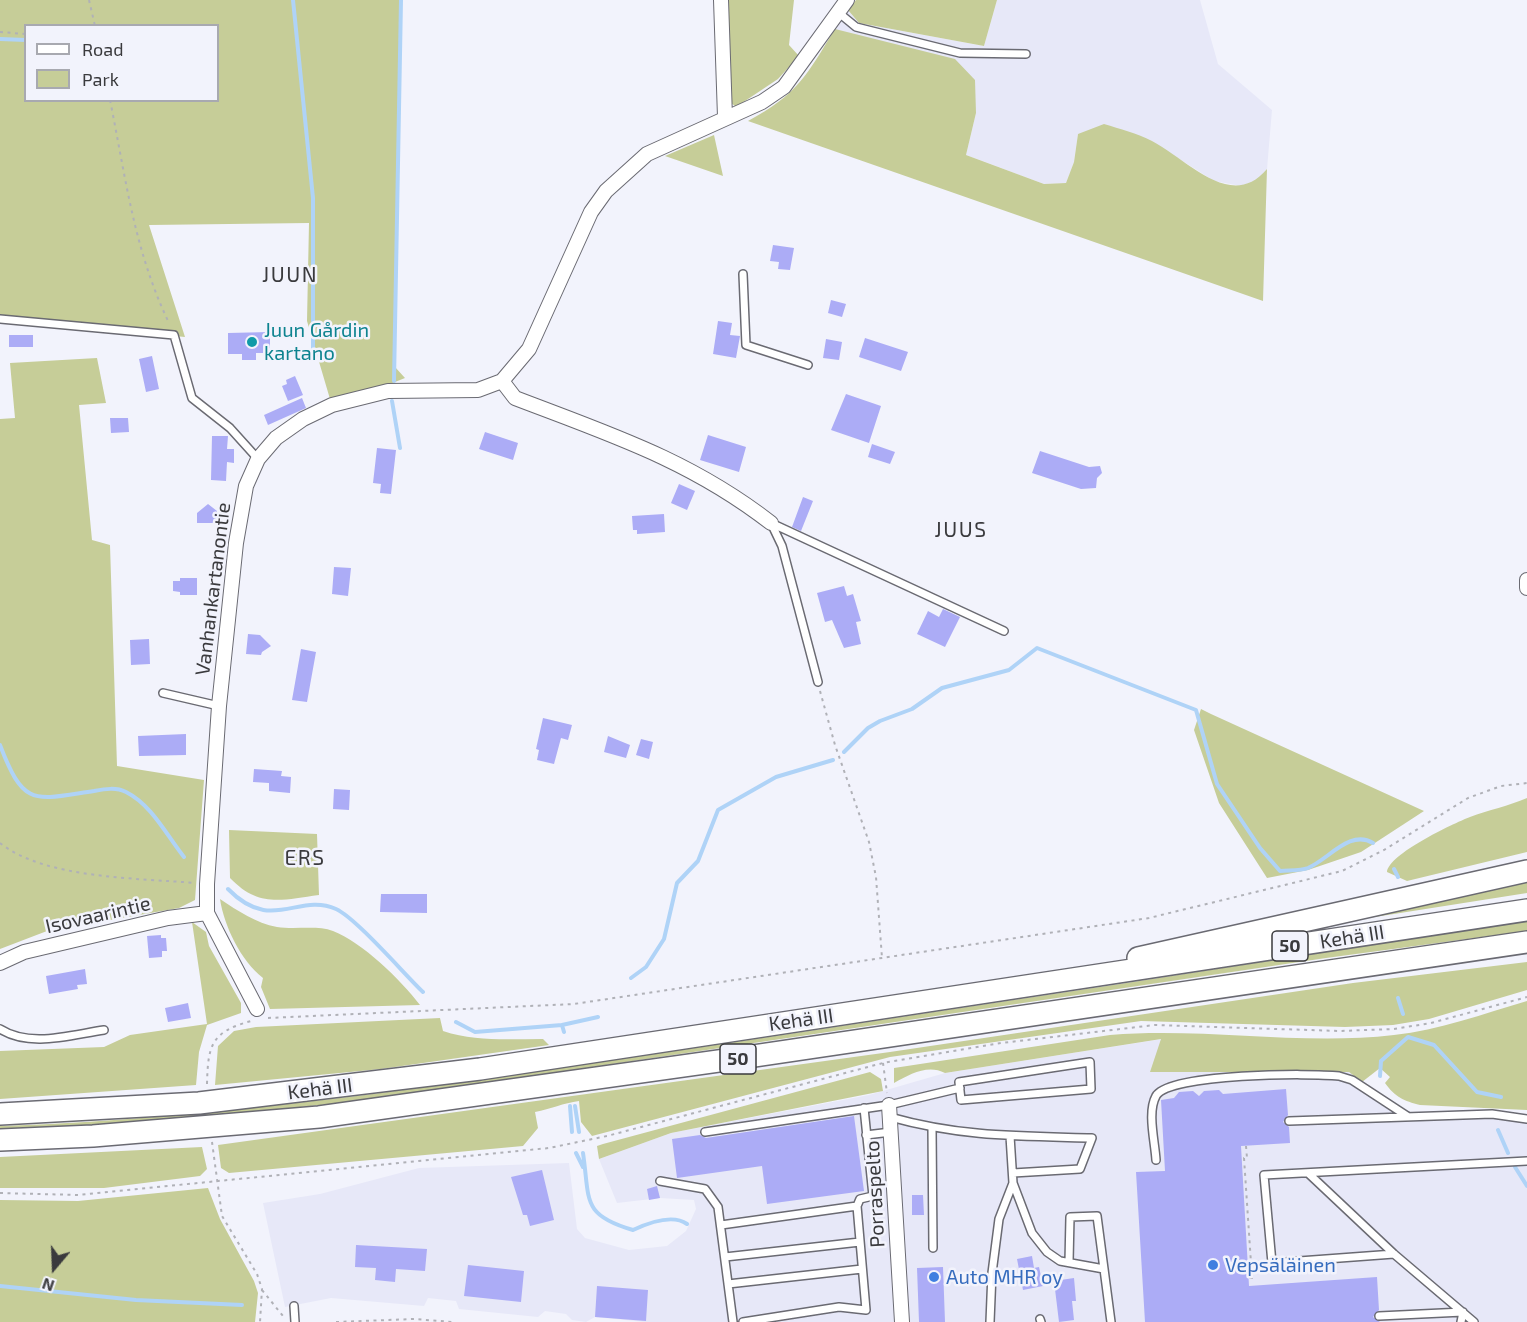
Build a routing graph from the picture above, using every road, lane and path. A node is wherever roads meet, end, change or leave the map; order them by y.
1 (89, 0) edge
2 (721, 0) edge
3 (847, 0) edge
4 (838, 13) junction
5 (95, 24) edge
6 (0, 32) edge
7 (24, 34) edge
8 (1026, 54) dead end
9 (110, 102) edge
10 (725, 117) junction
11 (743, 274) dead end
12 (0, 319) edge
13 (174, 336) junction
14 (808, 365) dead end
15 (502, 381) junction
16 (258, 459) junction
17 (771, 523) junction
18 (1527, 580) edge
19 (1527, 588) edge
20 (1004, 631) dead end
21 (818, 682) joint
22 (162, 693) dead end
23 (219, 706) junction
24 (1527, 783) edge
25 (0, 843) edge
26 (1527, 871) edge
27 (207, 884) junction
28 (1527, 910) edge
29 (207, 913) junction
30 (1527, 942) edge
31 (882, 958) junction
32 (0, 963) edge
33 (1054, 983) junction
34 (1527, 997) edge
35 (257, 1016) junction
36 (0, 1029) edge
37 (104, 1030) dead end
38 (884, 1063) junction
39 (207, 1086) dead end
40 (960, 1088) junction
41 (864, 1108) junction
42 (889, 1111) junction
43 (0, 1114) edge
44 (1407, 1116) junction
45 (1527, 1119) edge
46 (1289, 1121) dead end
47 (932, 1128) junction
48 (705, 1132) dead end
49 (891, 1132) junction
50 (866, 1136) junction
51 (1010, 1136) junction
52 (0, 1140) edge
53 (212, 1142) dead end
54 (1246, 1146) dead end
55 (1156, 1160) dead end
56 (1527, 1161) edge
57 (1013, 1173) junction
58 (1308, 1173) junction
59 (216, 1181) junction
60 (660, 1181) dead end
61 (1013, 1183) junction
62 (0, 1193) edge
63 (856, 1206) junction
64 (721, 1225) junction
65 (860, 1242) junction
66 (933, 1248) dead end
67 (1394, 1254) junction
68 (725, 1257) junction
69 (1069, 1262) junction
70 (862, 1269) junction
71 (1104, 1269) junction
72 (1249, 1278) dead end
73 (728, 1284) junction
74 (262, 1289) junction
75 (294, 1306) dead end
76 (1462, 1312) junction
77 (1379, 1316) dead end
78 (261, 1322) edge
79 (289, 1322) edge
80 (295, 1322) edge
81 (336, 1322) edge
82 (452, 1322) edge
83 (733, 1322) edge
84 (743, 1322) edge
85 (902, 1322) edge
86 (990, 1322) edge
87 (1111, 1322) edge
88 (1461, 1322) edge
89 (1474, 1322) edge

1 - 5 path
2 - 10 street
3 - 4 street
4 - 8 lane
4 - 10 street
6 - 7 path
9 - 13 path
10 - 15 street
11 - 14 lane
12 - 13 lane
13 - 16 lane
15 - 16 street, Vanhankartanontie
15 - 17 street
16 - 23 street, Vanhankartanontie
17 - 20 lane
17 - 21 lane
18 - 19 street
21 - 31 path
22 - 23 lane
23 - 27 street, Vanhankartanontie
24 - 31 path
25 - 27 path
26 - 33 highway
27 - 29 street, Vanhankartanontie
28 - 33 highway, Kehä III / 50
29 - 32 street, Isovaarintie
29 - 35 street, Vanhankartanontie
30 - 52 highway, Kehä III / 50
31 - 35 path
33 - 43 highway, Kehä III / 50
34 - 38 path
35 - 39 path
36 - 37 lane
38 - 42 path
38 - 59 path
40 - 40 lane
40 - 42 lane
41 - 42 lane
41 - 48 lane
41 - 50 lane
42 - 47 lane
42 - 49 street, Porraspelto
44 - 45 lane
44 - 46 lane
44 - 55 lane
47 - 51 lane
47 - 66 lane
49 - 50 lane
49 - 85 street, Porraspelto
50 - 63 lane
51 - 57 lane
51 - 57 lane
53 - 59 path
54 - 72 path
56 - 58 lane
57 - 61 lane
58 - 67 lane
58 - 67 lane
59 - 62 path
59 - 74 path
60 - 64 lane
61 - 69 lane
61 - 86 lane
63 - 64 lane
63 - 65 lane
64 - 68 lane
65 - 68 lane
65 - 70 lane
67 - 76 lane
68 - 73 lane
69 - 71 lane
69 - 71 lane
70 - 73 lane
70 - 84 lane
71 - 87 lane
73 - 83 lane
74 - 78 path
74 - 79 path
75 - 80 lane
76 - 77 lane
76 - 88 lane
76 - 89 lane
81 - 82 path

